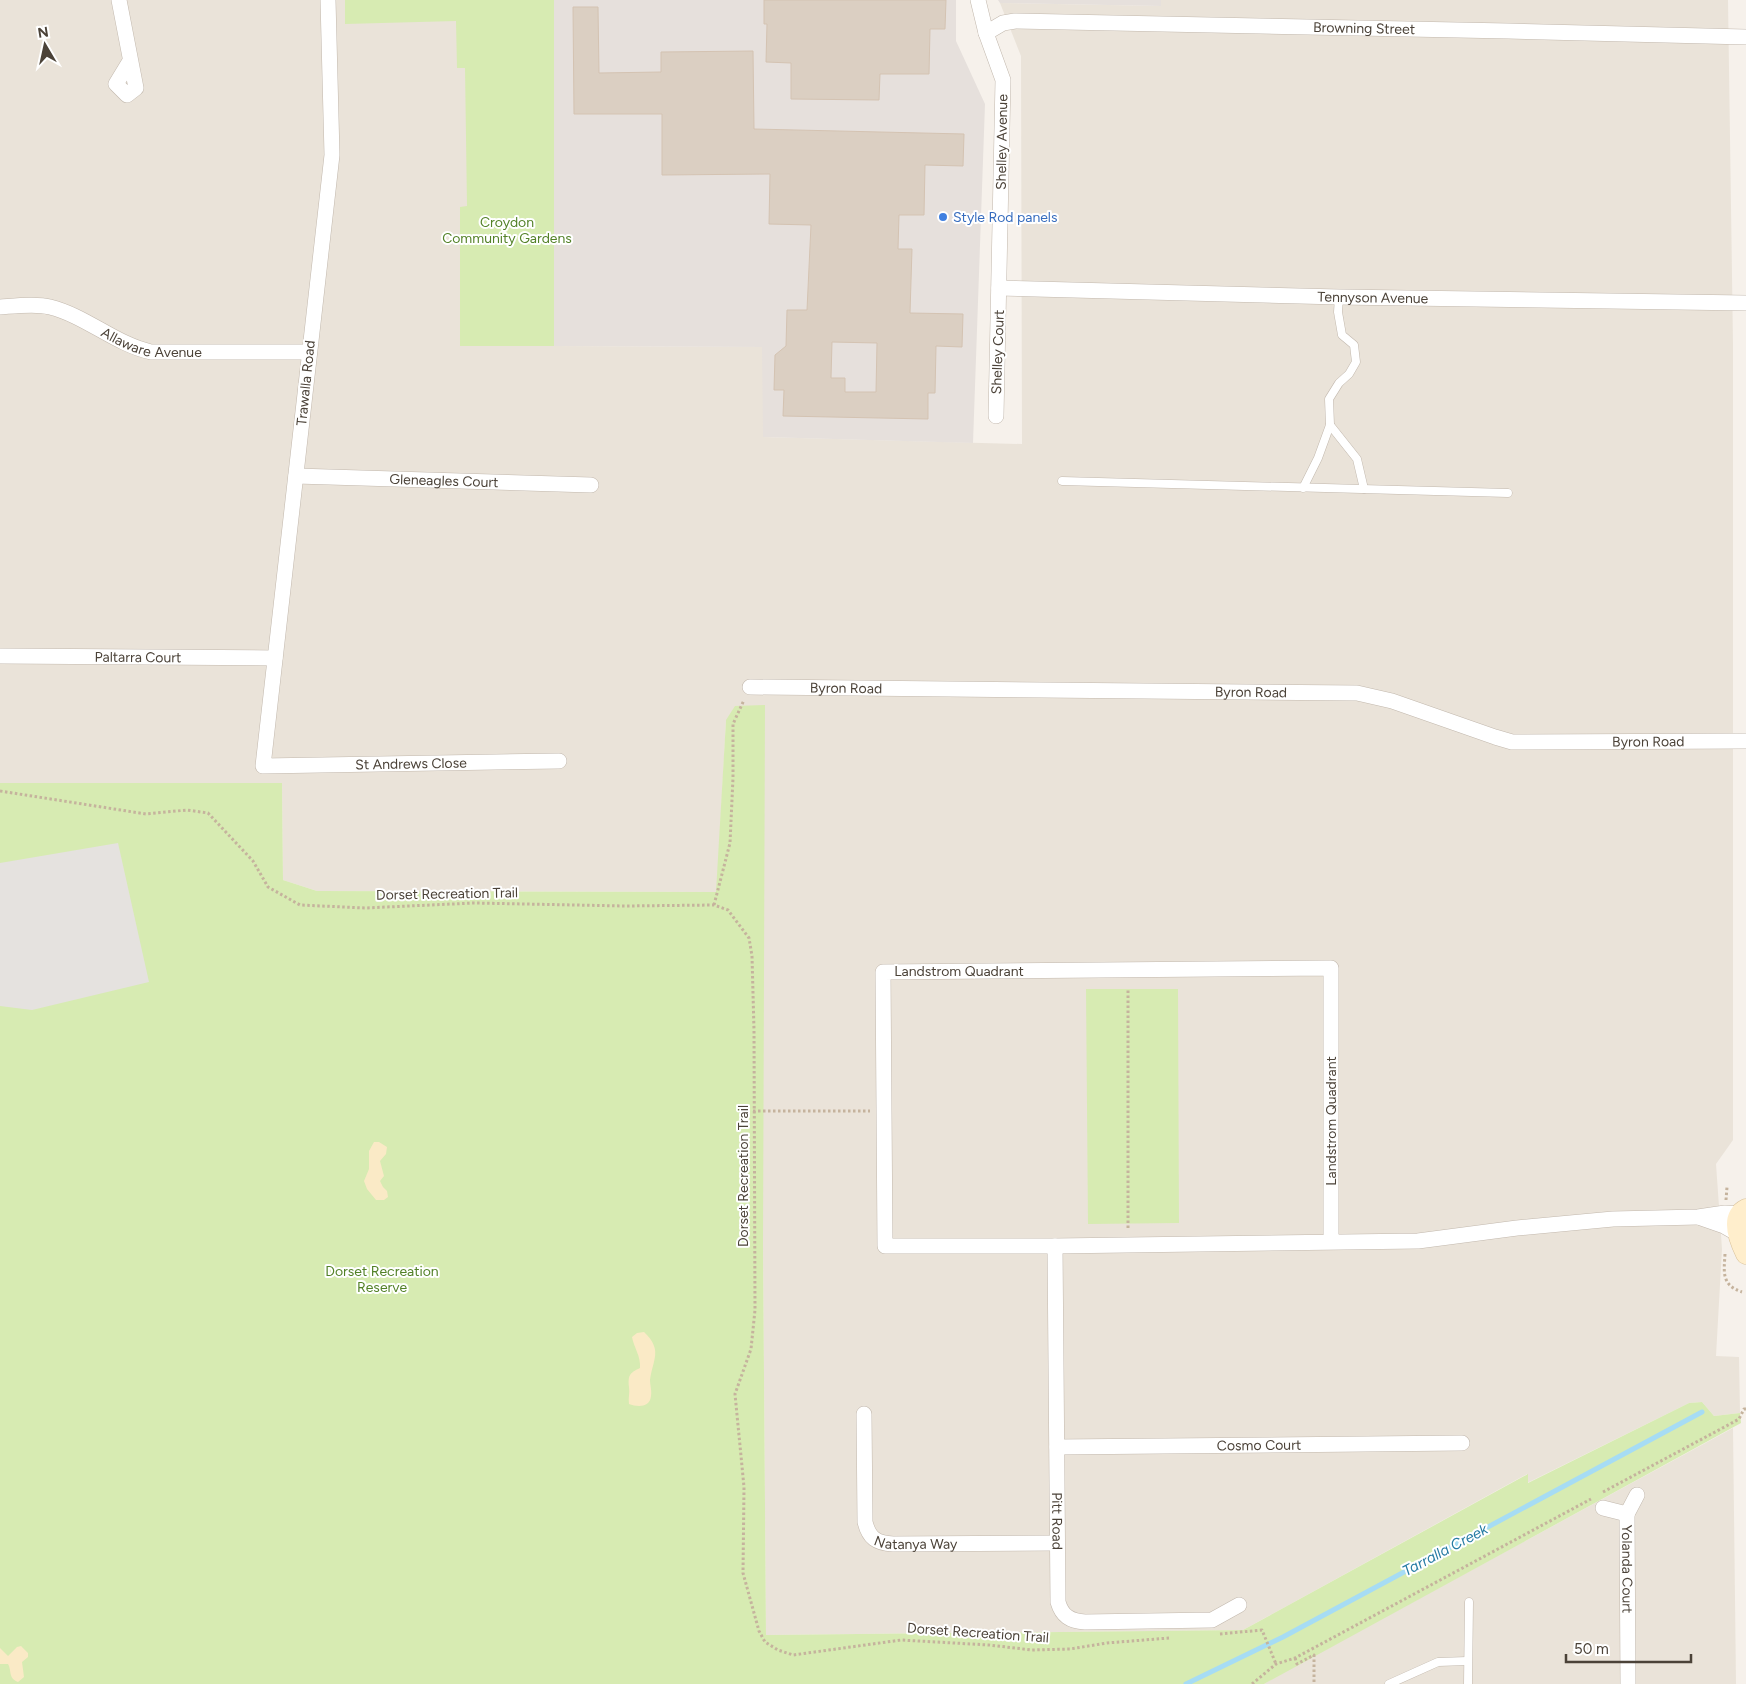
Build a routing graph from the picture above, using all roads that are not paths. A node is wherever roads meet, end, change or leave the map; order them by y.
1 (119, 0) edge
2 (328, 0) edge
3 (978, 0) edge
4 (986, 33) junction
5 (1746, 37) edge
6 (130, 61) dead end
7 (999, 288) junction
8 (1339, 297) junction
9 (1746, 303) edge
10 (0, 306) edge
11 (309, 352) junction
12 (996, 416) dead end
13 (1330, 425) junction
14 (296, 476) junction
15 (1062, 481) dead end
16 (591, 485) dead end
17 (1303, 488) junction
18 (1364, 489) junction
19 (1508, 493) dead end
20 (0, 656) edge
21 (276, 658) junction
22 (750, 687) road end
23 (1746, 741) edge
24 (559, 761) dead end
25 (263, 766) joint
26 (1738, 1203) edge
27 (1698, 1218) junction
28 (1738, 1234) junction
29 (1331, 1242) junction
30 (1055, 1246) junction
31 (1746, 1254) edge
32 (864, 1414) dead end
33 (1462, 1443) dead end
34 (1057, 1447) junction
35 (1636, 1495) dead end
36 (1599, 1499) road end
37 (1627, 1514) junction
38 (1057, 1543) junction
39 (1469, 1602) dead end
40 (1238, 1605) dead end
41 (1468, 1661) junction
42 (1389, 1684) edge
43 (1468, 1684) edge
44 (1628, 1684) edge

1 - 6 street
2 - 11 street, Trawalla Road
3 - 4 street, Shelley Avenue
4 - 5 street, Browning Street
4 - 7 street, Shelley Avenue
7 - 8 street, Tennyson Avenue
7 - 12 street, Shelley Court
8 - 9 street, Tennyson Avenue
8 - 13 lane
10 - 11 street, Allaware Avenue
11 - 14 street, Trawalla Road
13 - 17 lane
13 - 18 lane
14 - 16 street, Gleneagles Court
14 - 21 street, Trawalla Road
15 - 17 lane
17 - 18 lane
18 - 19 lane
20 - 21 street, Paltarra Court
21 - 25 street, Trawalla Road
22 - 23 street, Byron Road
24 - 25 street, St Andrews Close
26 - 27 street, Landstrom Quadrant
26 - 28 main road
27 - 28 street, Landstrom Quadrant
27 - 29 street, Landstrom Quadrant
28 - 31 main road
29 - 30 street, Landstrom Quadrant
29 - 30 street, Landstrom Quadrant
30 - 34 street, Pitt Road
32 - 38 street, Natanya Way
33 - 34 street, Cosmo Court
34 - 38 street, Pitt Road
35 - 37 street, Yolanda Court
36 - 37 street, Yolanda Court
37 - 44 street, Yolanda Court
38 - 40 street, Pitt Road
39 - 41 lane
41 - 42 lane
41 - 43 lane

